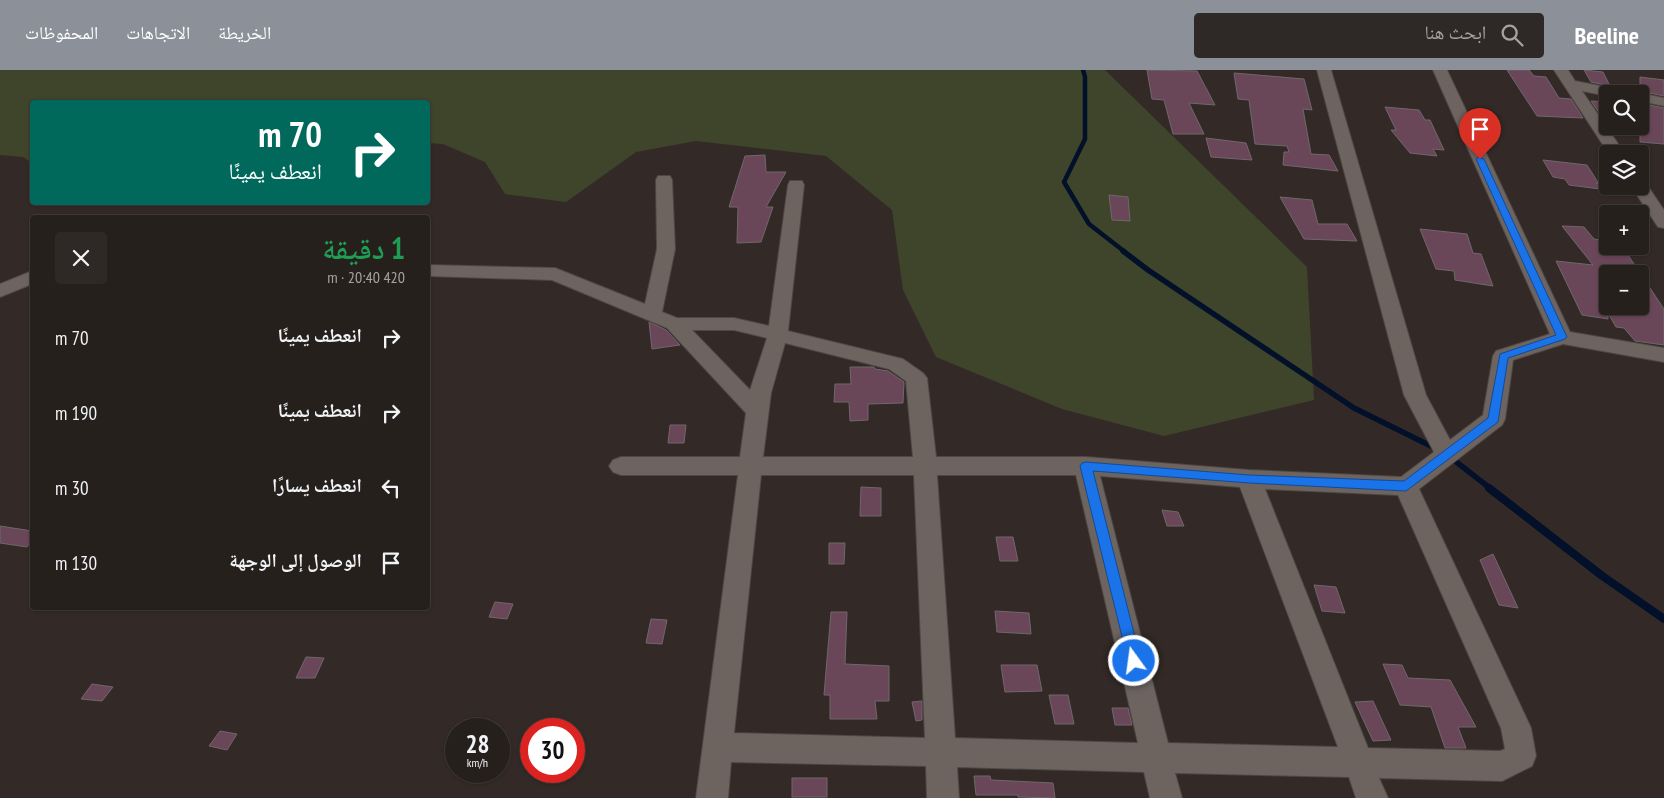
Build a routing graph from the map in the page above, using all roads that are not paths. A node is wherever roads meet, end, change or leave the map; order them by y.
1 (1324, 70) edge
2 (1440, 70) edge
3 (1561, 70) edge
4 (1570, 84) junction
5 (1599, 90) edge
6 (1649, 99) edge
7 (1664, 102) edge
8 (1611, 145) edge
9 (664, 180) dead end
10 (796, 185) dead end
11 (1645, 195) edge
12 (1664, 223) edge
13 (430, 270) edge
14 (30, 278) edge
15 (0, 291) edge
16 (652, 315) junction
17 (674, 324) junction
18 (778, 334) junction
19 (1562, 337) junction
20 (1664, 355) edge
21 (757, 411) junction
22 (1447, 455) junction
23 (925, 465) junction
24 (621, 466) dead end
25 (750, 466) junction
26 (1086, 466) junction
27 (1249, 479) junction
28 (1406, 486) junction
29 (718, 747) junction
30 (940, 752) junction
31 (1158, 758) junction
32 (1358, 762) junction
33 (712, 798) edge
34 (943, 798) edge
35 (1166, 798) edge
36 (1372, 798) edge

1 - 22 street
2 - 19 street
3 - 4 street
4 - 5 street
4 - 8 street
6 - 7 street
9 - 16 street
10 - 18 street
11 - 12 street
13 - 16 street
14 - 15 street
16 - 17 street
17 - 18 street
17 - 21 street
18 - 21 street
18 - 23 street
19 - 20 street
19 - 22 street
21 - 25 street
22 - 28 street
23 - 25 street
23 - 26 street
23 - 30 street
24 - 25 street
25 - 29 street
26 - 27 street
26 - 31 street
27 - 28 street
27 - 32 street
28 - 32 street
29 - 30 street
29 - 33 street
30 - 31 street
30 - 34 street
31 - 32 street
31 - 35 street
32 - 36 street

